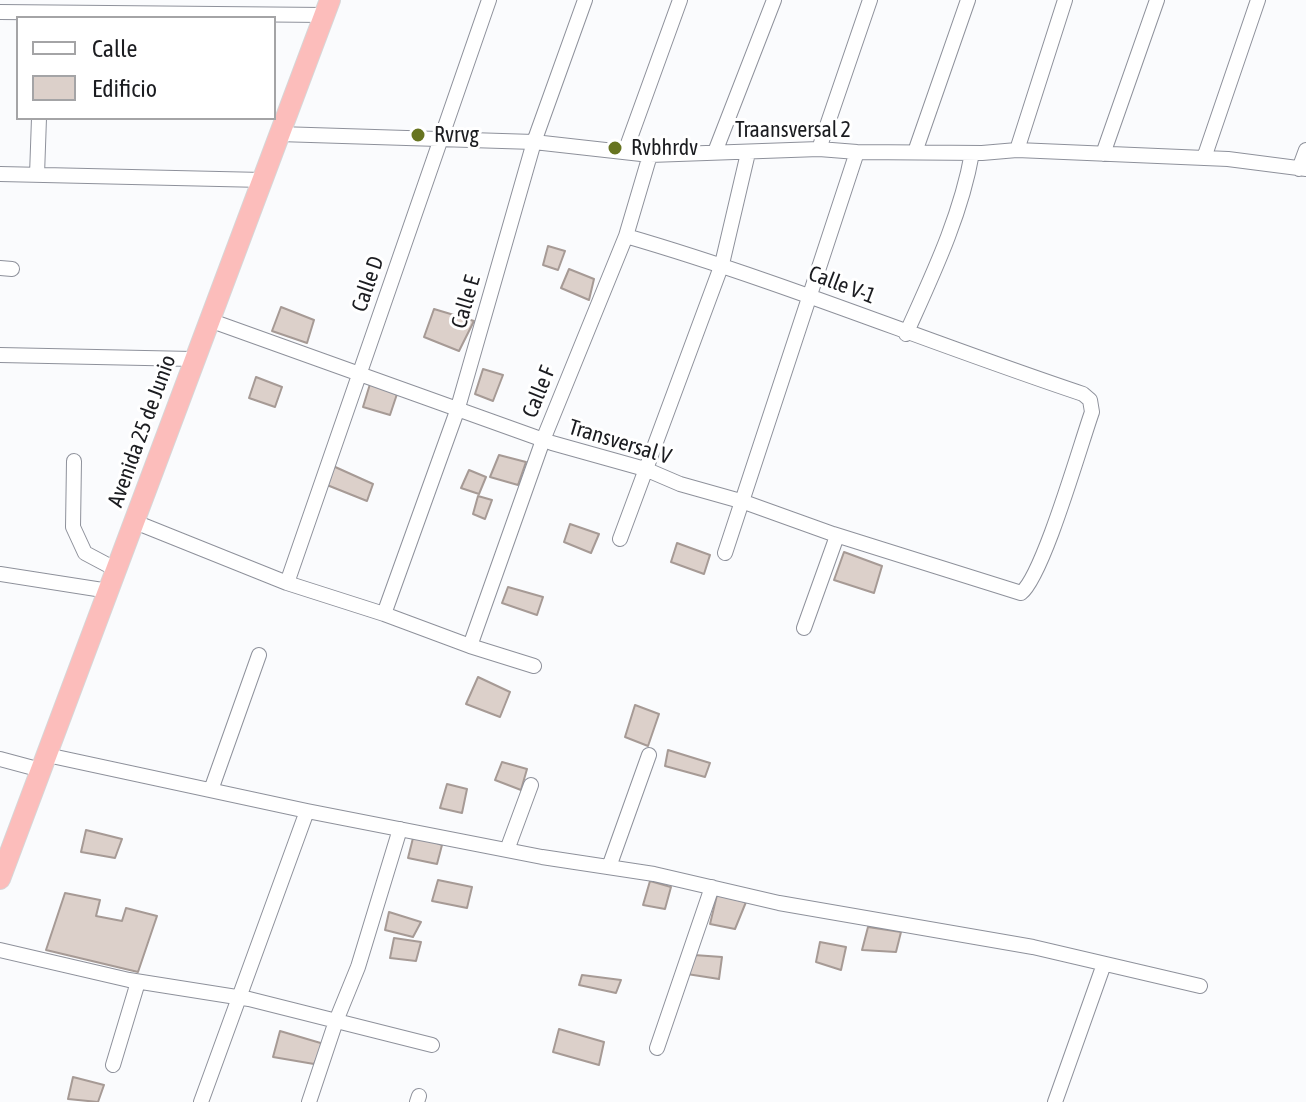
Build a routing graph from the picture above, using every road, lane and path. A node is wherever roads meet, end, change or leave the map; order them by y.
1 (489, 0) edge
2 (585, 0) edge
3 (680, 0) edge
4 (774, 0) edge
5 (870, 0) edge
6 (968, 0) edge
7 (1065, 0) edge
8 (1157, 0) edge
9 (1258, 0) edge
10 (328, 8) edge
11 (44, 11) edge
12 (0, 12) edge
13 (39, 120) edge
14 (279, 134) junction
15 (440, 140) junction
16 (534, 142) junction
17 (819, 149) junction
18 (1017, 150) junction
19 (1306, 150) edge
20 (625, 152) junction
21 (715, 152) junction
22 (857, 152) junction
23 (915, 152) junction
24 (748, 153) junction
25 (972, 153) junction
26 (1103, 154) junction
27 (650, 155) junction
28 (1204, 158) junction
29 (1302, 169) edge
30 (0, 174) edge
31 (37, 175) junction
32 (263, 180) junction
33 (626, 236) junction
34 (722, 264) junction
35 (810, 296) junction
36 (209, 320) junction
37 (906, 334) junction
38 (0, 355) edge
39 (193, 359) junction
40 (360, 376) junction
41 (457, 411) junction
42 (543, 440) junction
43 (74, 461) dead end
44 (645, 469) junction
45 (744, 502) junction
46 (135, 522) junction
47 (837, 536) junction
48 (620, 539) dead end
49 (725, 553) dead end
50 (117, 570) junction
51 (0, 574) edge
52 (287, 583) junction
53 (109, 591) junction
54 (1021, 593) joint
55 (384, 614) junction
56 (804, 628) dead end
57 (470, 646) junction
58 (259, 655) dead end
59 (534, 666) dead end
60 (649, 755) dead end
61 (0, 759) edge
62 (44, 762) junction
63 (531, 785) dead end
64 (211, 790) junction
65 (307, 811) junction
66 (400, 829) junction
67 (507, 850) junction
68 (609, 867) junction
69 (0, 879) edge
70 (712, 887) junction
71 (0, 950) edge
72 (1104, 964) junction
73 (138, 982) junction
74 (1200, 986) dead end
75 (238, 998) junction
76 (336, 1021) junction
77 (432, 1045) dead end
78 (657, 1048) dead end
79 (113, 1065) dead end
80 (201, 1102) edge
81 (309, 1102) edge
82 (1055, 1102) edge

1 - 15 street, Calle D
2 - 16 street, Calle E
3 - 20 street
4 - 21 street
5 - 17 street
6 - 23 street
7 - 18 street
8 - 26 street
9 - 28 street
10 - 11 street
10 - 14 highway, Avenida 25 de Junio
11 - 12 street
13 - 31 street
14 - 15 street, Traansversal 2
14 - 32 highway, Avenida 25 de Junio
15 - 16 street, Traansversal 2
15 - 40 street, Calle D
16 - 20 street, Traansversal 2
16 - 41 street, Calle E
17 - 22 street, Traansversal 2
17 - 24 street, Traansversal 2
18 - 25 street, Traansversal 2
18 - 26 street, Traansversal 2
19 - 29 street
20 - 27 street, Traansversal 2
21 - 24 street, Traansversal 2
21 - 27 street, Traansversal 2
22 - 23 street, Traansversal 2
22 - 35 street
23 - 25 street, Traansversal 2
24 - 34 street
25 - 37 street
26 - 28 street, Traansversal 2
27 - 33 street, Calle F
28 - 29 street, Traansversal 2
30 - 31 street
31 - 32 street
32 - 36 highway, Avenida 25 de Junio
33 - 34 street, Calle V-1
33 - 42 street, Calle F
34 - 35 street, Calle V-1
34 - 44 street
35 - 37 street, Calle V-1
35 - 45 street
36 - 39 highway, Avenida 25 de Junio
36 - 40 street, Transversal V
37 - 54 street, Calle V-1
38 - 39 street
39 - 46 highway, Avenida 25 de Junio
40 - 41 street, Transversal V
40 - 52 street, Calle D
41 - 42 street, Transversal V
41 - 55 street, Calle E
42 - 44 street, Transversal V
42 - 57 street, Calle F
43 - 50 street
44 - 45 street, Transversal V
44 - 48 street
45 - 47 street, Transversal V
45 - 49 street
46 - 50 highway, Avenida 25 de Junio
46 - 52 street
47 - 54 street, Transversal V
47 - 56 street
50 - 53 highway, Avenida 25 de Junio
51 - 53 street
52 - 55 street
53 - 62 highway, Avenida 25 de Junio
55 - 57 street
57 - 59 street
58 - 64 street
60 - 68 street
61 - 62 street
62 - 64 street
62 - 69 highway, Avenida 25 de Junio
63 - 67 street
64 - 65 street
65 - 66 street
65 - 75 street
66 - 67 street
66 - 76 street
67 - 68 street
68 - 70 street
70 - 72 street
70 - 78 street
71 - 73 street
72 - 74 street
72 - 82 street
73 - 75 street
73 - 79 street
75 - 76 street
75 - 80 street
76 - 77 street
76 - 81 street

